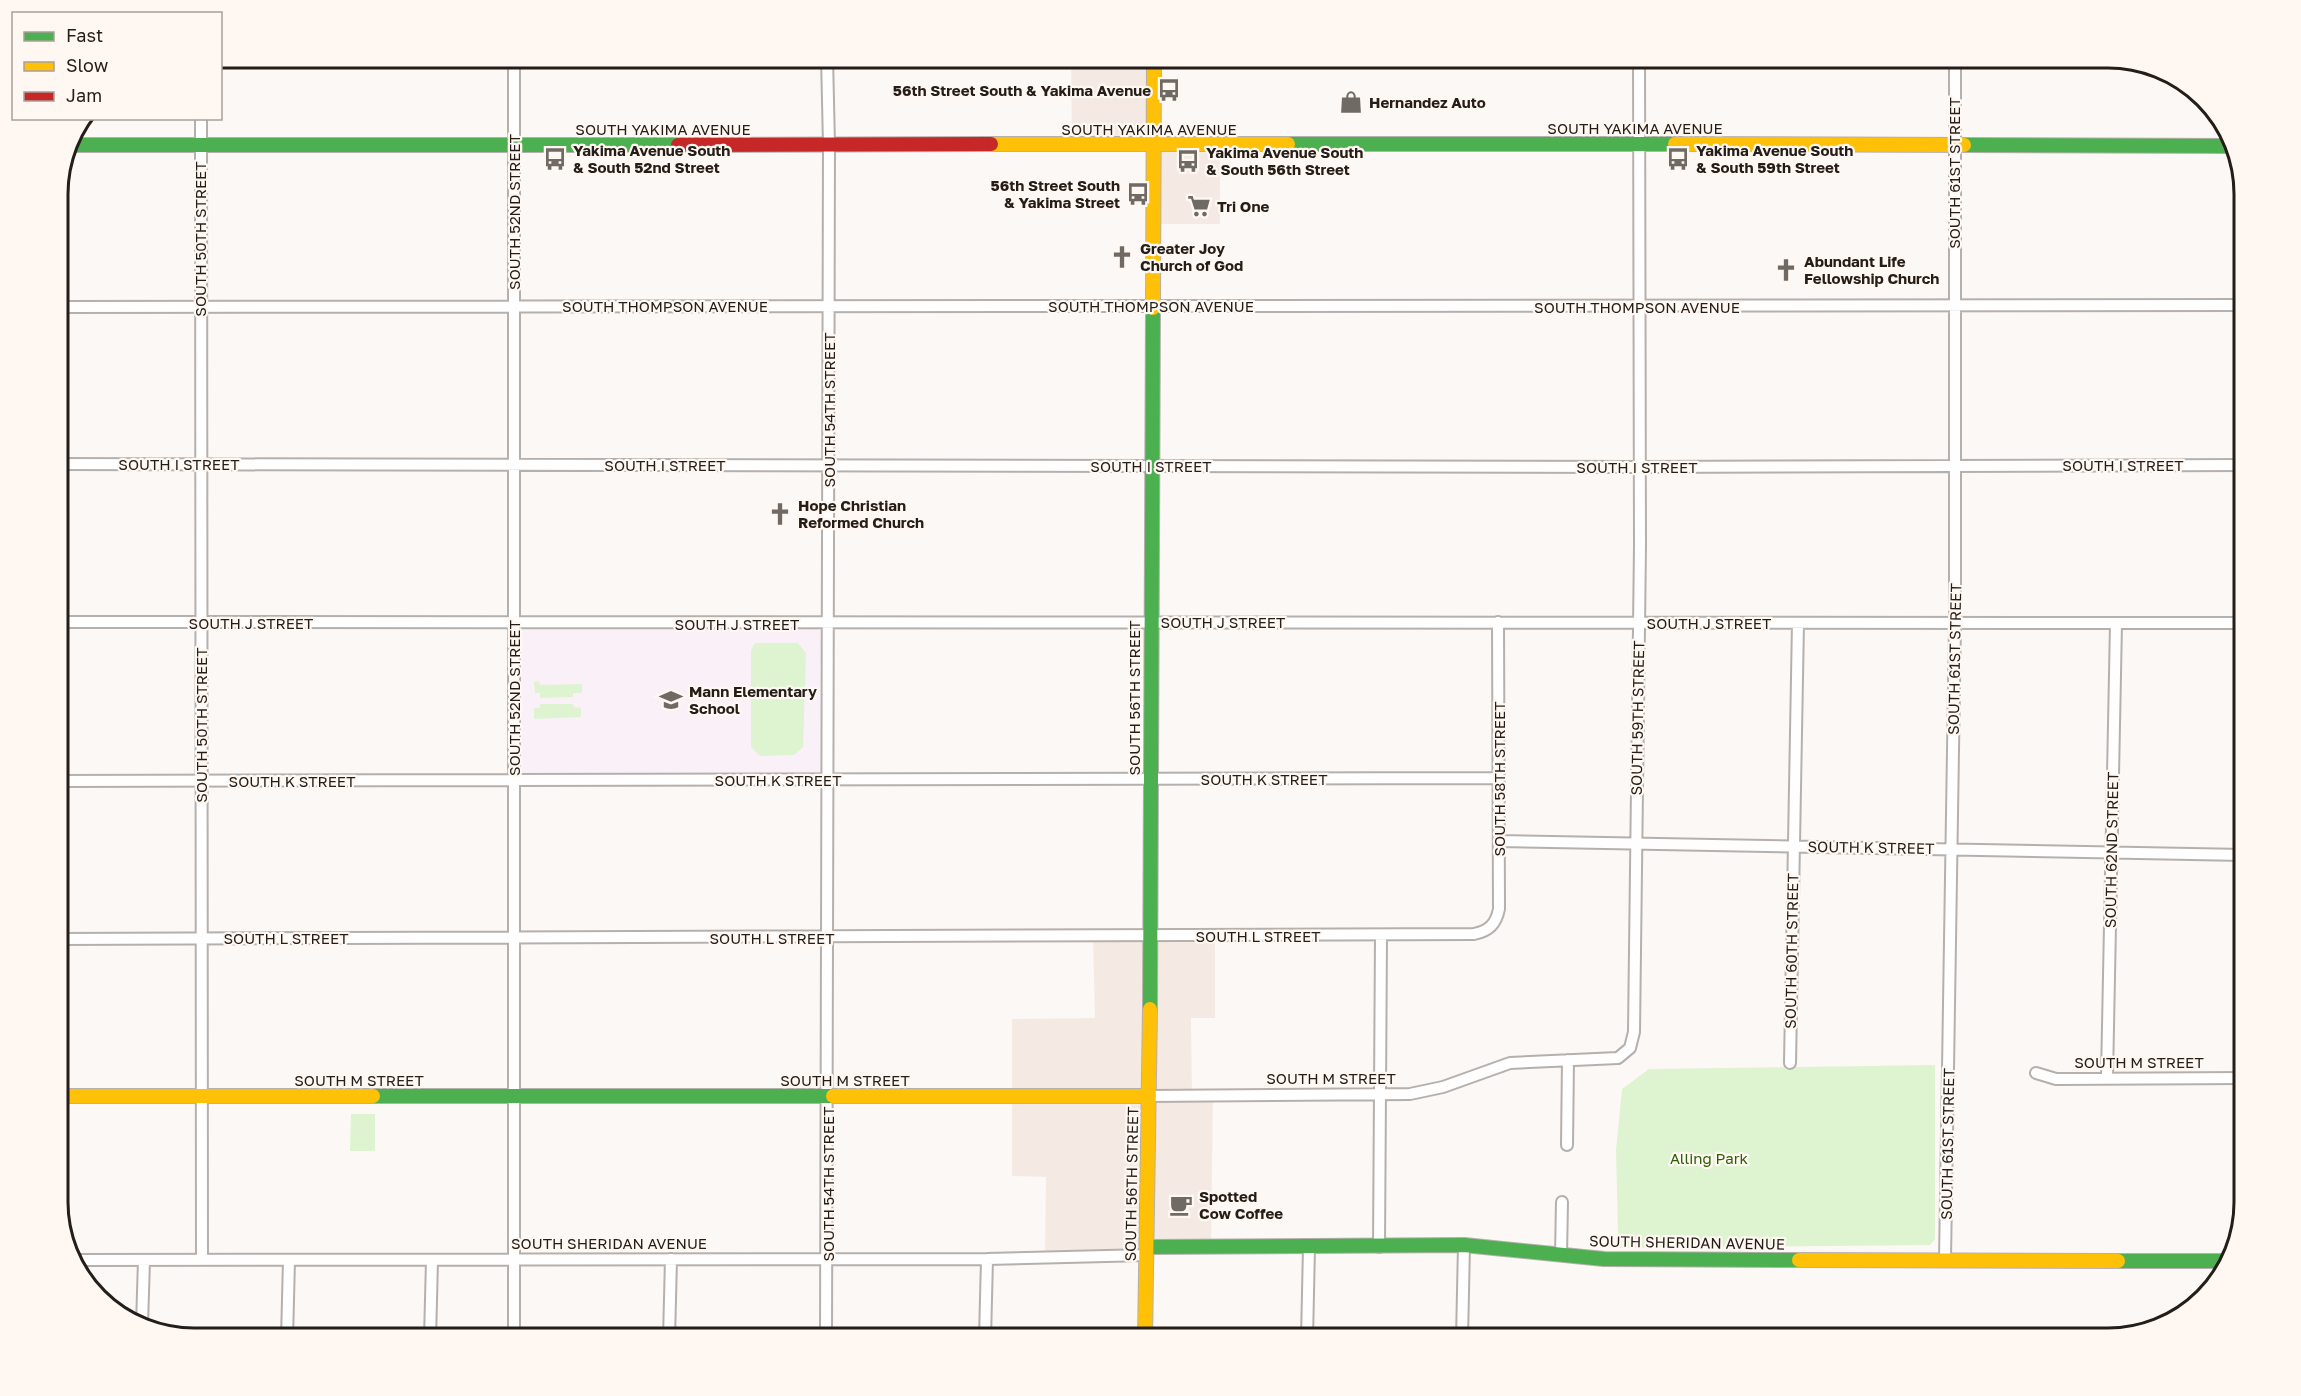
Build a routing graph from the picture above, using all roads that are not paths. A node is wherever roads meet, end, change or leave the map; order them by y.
1 (514, 68) edge
2 (827, 68) edge
3 (1154, 68) edge
4 (1639, 68) edge
5 (1955, 68) edge
6 (201, 120) edge
7 (1638, 144) junction
8 (77, 145) edge
9 (200, 145) junction
10 (514, 145) junction
11 (830, 145) junction
12 (1154, 145) junction
13 (1954, 145) junction
14 (2224, 146) edge
15 (1954, 305) junction
16 (2233, 305) edge
17 (514, 306) junction
18 (829, 306) junction
19 (1152, 306) junction
20 (68, 307) edge
21 (201, 307) junction
22 (1639, 308) junction
23 (68, 464) edge
24 (200, 464) junction
25 (514, 465) junction
26 (2233, 465) edge
27 (829, 466) junction
28 (1151, 466) junction
29 (1955, 466) junction
30 (1639, 467) junction
31 (68, 622) edge
32 (200, 622) junction
33 (1151, 622) junction
34 (1498, 622) junction
35 (1798, 623) junction
36 (1955, 623) junction
37 (2233, 623) edge
38 (514, 624) junction
39 (827, 624) junction
40 (1639, 624) junction
41 (2116, 624) junction
42 (1498, 778) junction
43 (1151, 779) junction
44 (514, 780) junction
45 (828, 780) junction
46 (68, 781) edge
47 (201, 781) junction
48 (1499, 841) junction
49 (1634, 842) junction
50 (1792, 846) junction
51 (1951, 849) junction
52 (2111, 853) junction
53 (2234, 855) edge
54 (1485, 931) joint
55 (1150, 936) junction
56 (1381, 936) junction
57 (201, 938) junction
58 (514, 938) junction
59 (828, 938) junction
60 (68, 939) edge
61 (1626, 1054) joint
62 (1568, 1060) junction
63 (1790, 1063) dead end
64 (2036, 1073) dead end
65 (2107, 1077) junction
66 (2234, 1078) edge
67 (1381, 1095) junction
68 (68, 1096) edge
69 (201, 1096) junction
70 (829, 1096) junction
71 (1149, 1096) junction
72 (515, 1097) junction
73 (1567, 1145) dead end
74 (1562, 1202) dead end
75 (1464, 1245) junction
76 (1309, 1247) junction
77 (1379, 1247) junction
78 (1147, 1251) junction
79 (1561, 1255) junction
80 (516, 1259) junction
81 (670, 1259) junction
82 (828, 1259) junction
83 (987, 1259) junction
84 (82, 1260) edge
85 (144, 1260) junction
86 (202, 1260) junction
87 (289, 1260) junction
88 (432, 1260) junction
89 (1945, 1260) junction
90 (2219, 1261) edge
91 (142, 1318) edge
92 (287, 1328) edge
93 (430, 1328) edge
94 (514, 1328) edge
95 (669, 1328) edge
96 (826, 1328) edge
97 (986, 1328) edge
98 (1145, 1328) edge
99 (1307, 1328) edge
100 (1462, 1328) edge

1 - 10 street, SOUTH 52ND STREET
2 - 11 street, SOUTH 54TH STREET
3 - 12 main road, SOUTH 56TH STREET
4 - 7 street, SOUTH 59TH STREET
5 - 13 street, SOUTH 61ST STREET
6 - 9 street, SOUTH 50TH STREET
7 - 12 main road, SOUTH YAKIMA AVENUE
7 - 13 main road, SOUTH YAKIMA AVENUE
7 - 22 street, SOUTH 59TH STREET
8 - 9 main road, SOUTH YAKIMA AVENUE
9 - 10 main road, SOUTH YAKIMA AVENUE
9 - 21 street, SOUTH 50TH STREET
10 - 11 main road, SOUTH YAKIMA AVENUE
10 - 17 street, SOUTH 52ND STREET
11 - 12 main road, SOUTH YAKIMA AVENUE
11 - 18 street, SOUTH 54TH STREET
12 - 19 main road, SOUTH 56TH STREET
13 - 14 main road, SOUTH YAKIMA AVENUE
13 - 15 street, SOUTH 61ST STREET
15 - 16 street, SOUTH THOMPSON AVENUE
15 - 22 street, SOUTH THOMPSON AVENUE
15 - 29 street, SOUTH 61ST STREET
17 - 18 street, SOUTH THOMPSON AVENUE
17 - 21 street, SOUTH THOMPSON AVENUE
17 - 25 street, SOUTH 52ND STREET
18 - 19 street, SOUTH THOMPSON AVENUE
18 - 27 street, SOUTH 54TH STREET
19 - 22 street, SOUTH THOMPSON AVENUE
19 - 28 main road, SOUTH 56TH STREET
20 - 21 street, SOUTH THOMPSON AVENUE
21 - 24 street, SOUTH 50TH STREET
22 - 30 street, SOUTH 59TH STREET
23 - 24 street, SOUTH I STREET
24 - 25 street, SOUTH I STREET
24 - 32 street, SOUTH 50TH STREET
25 - 27 street, SOUTH I STREET
25 - 38 street, SOUTH 52ND STREET
26 - 29 street, SOUTH I STREET
27 - 28 street, SOUTH I STREET
27 - 39 street, SOUTH 54TH STREET
28 - 30 street, SOUTH I STREET
28 - 33 main road, SOUTH 56TH STREET
29 - 30 street, SOUTH I STREET
29 - 36 street, SOUTH 61ST STREET
30 - 40 street, SOUTH 59TH STREET
31 - 32 street, SOUTH J STREET
32 - 38 street, SOUTH J STREET
32 - 47 street, SOUTH 50TH STREET
33 - 34 street, SOUTH J STREET
33 - 39 street, SOUTH J STREET
33 - 43 main road, SOUTH 56TH STREET
34 - 40 street, SOUTH J STREET
34 - 42 street, SOUTH 58TH STREET
35 - 36 street, SOUTH J STREET
35 - 40 street, SOUTH J STREET
35 - 50 street, SOUTH 60TH STREET
36 - 41 street, SOUTH J STREET
36 - 51 street, SOUTH 61ST STREET
37 - 41 street, SOUTH J STREET
38 - 39 street, SOUTH J STREET
38 - 44 street, SOUTH 52ND STREET
39 - 45 street, SOUTH 54TH STREET
40 - 49 street, SOUTH 59TH STREET
41 - 52 street, SOUTH 62ND STREET
42 - 43 street, SOUTH K STREET
42 - 48 street, SOUTH 58TH STREET
43 - 45 street, SOUTH K STREET
43 - 55 main road, SOUTH 56TH STREET
44 - 45 street, SOUTH K STREET
44 - 47 street, SOUTH K STREET
44 - 58 street, SOUTH 52ND STREET
45 - 59 street, SOUTH 54TH STREET
46 - 47 street, SOUTH K STREET
47 - 57 street, SOUTH 50TH STREET
48 - 49 street, SOUTH K STREET
48 - 54 street, SOUTH 58TH STREET
49 - 50 street, SOUTH K STREET
49 - 61 street, SOUTH 59TH STREET
50 - 51 street, SOUTH K STREET
50 - 63 street, SOUTH 60TH STREET
51 - 52 street, SOUTH K STREET
51 - 89 street, SOUTH 61ST STREET
52 - 53 street, SOUTH K STREET
52 - 65 street, SOUTH 62ND STREET
54 - 56 street, SOUTH L STREET
55 - 56 street, SOUTH L STREET
55 - 59 street, SOUTH L STREET
55 - 71 main road, SOUTH 56TH STREET
56 - 67 street
57 - 58 street, SOUTH L STREET
57 - 60 street, SOUTH L STREET
57 - 69 street, SOUTH 50TH STREET
58 - 59 street, SOUTH L STREET
58 - 72 street, SOUTH 52ND STREET
59 - 70 street, SOUTH 54TH STREET
61 - 62 street, SOUTH M STREET
62 - 67 street, SOUTH M STREET
62 - 73 street
64 - 65 street, SOUTH M STREET
65 - 66 street, SOUTH M STREET
67 - 71 street, SOUTH M STREET
67 - 77 street
68 - 69 main road, SOUTH M STREET
69 - 72 main road, SOUTH M STREET
69 - 86 street, SOUTH 50TH STREET
70 - 71 main road, SOUTH M STREET
70 - 72 main road, SOUTH M STREET
70 - 82 street, SOUTH 54TH STREET
71 - 78 main road, SOUTH 56TH STREET
72 - 80 street, SOUTH 52ND STREET
74 - 79 street
75 - 77 main road, SOUTH SHERIDAN AVENUE
75 - 79 main road, SOUTH SHERIDAN AVENUE
75 - 100 street
76 - 77 main road, SOUTH SHERIDAN AVENUE
76 - 78 main road, SOUTH SHERIDAN AVENUE
76 - 99 street
78 - 83 street, SOUTH SHERIDAN AVENUE
78 - 98 main road, SOUTH 56TH STREET
79 - 89 main road, SOUTH SHERIDAN AVENUE
80 - 81 street, SOUTH SHERIDAN AVENUE
80 - 88 street, SOUTH SHERIDAN AVENUE
80 - 94 street, SOUTH 52ND STREET
81 - 82 street, SOUTH SHERIDAN AVENUE
81 - 95 street
82 - 83 street, SOUTH SHERIDAN AVENUE
82 - 96 street, SOUTH 54TH STREET
83 - 97 street
84 - 85 street, SOUTH SHERIDAN AVENUE
85 - 86 street, SOUTH SHERIDAN AVENUE
85 - 91 street
86 - 87 street, SOUTH SHERIDAN AVENUE
87 - 88 street, SOUTH SHERIDAN AVENUE
87 - 92 street
88 - 93 street
89 - 90 main road, SOUTH SHERIDAN AVENUE

